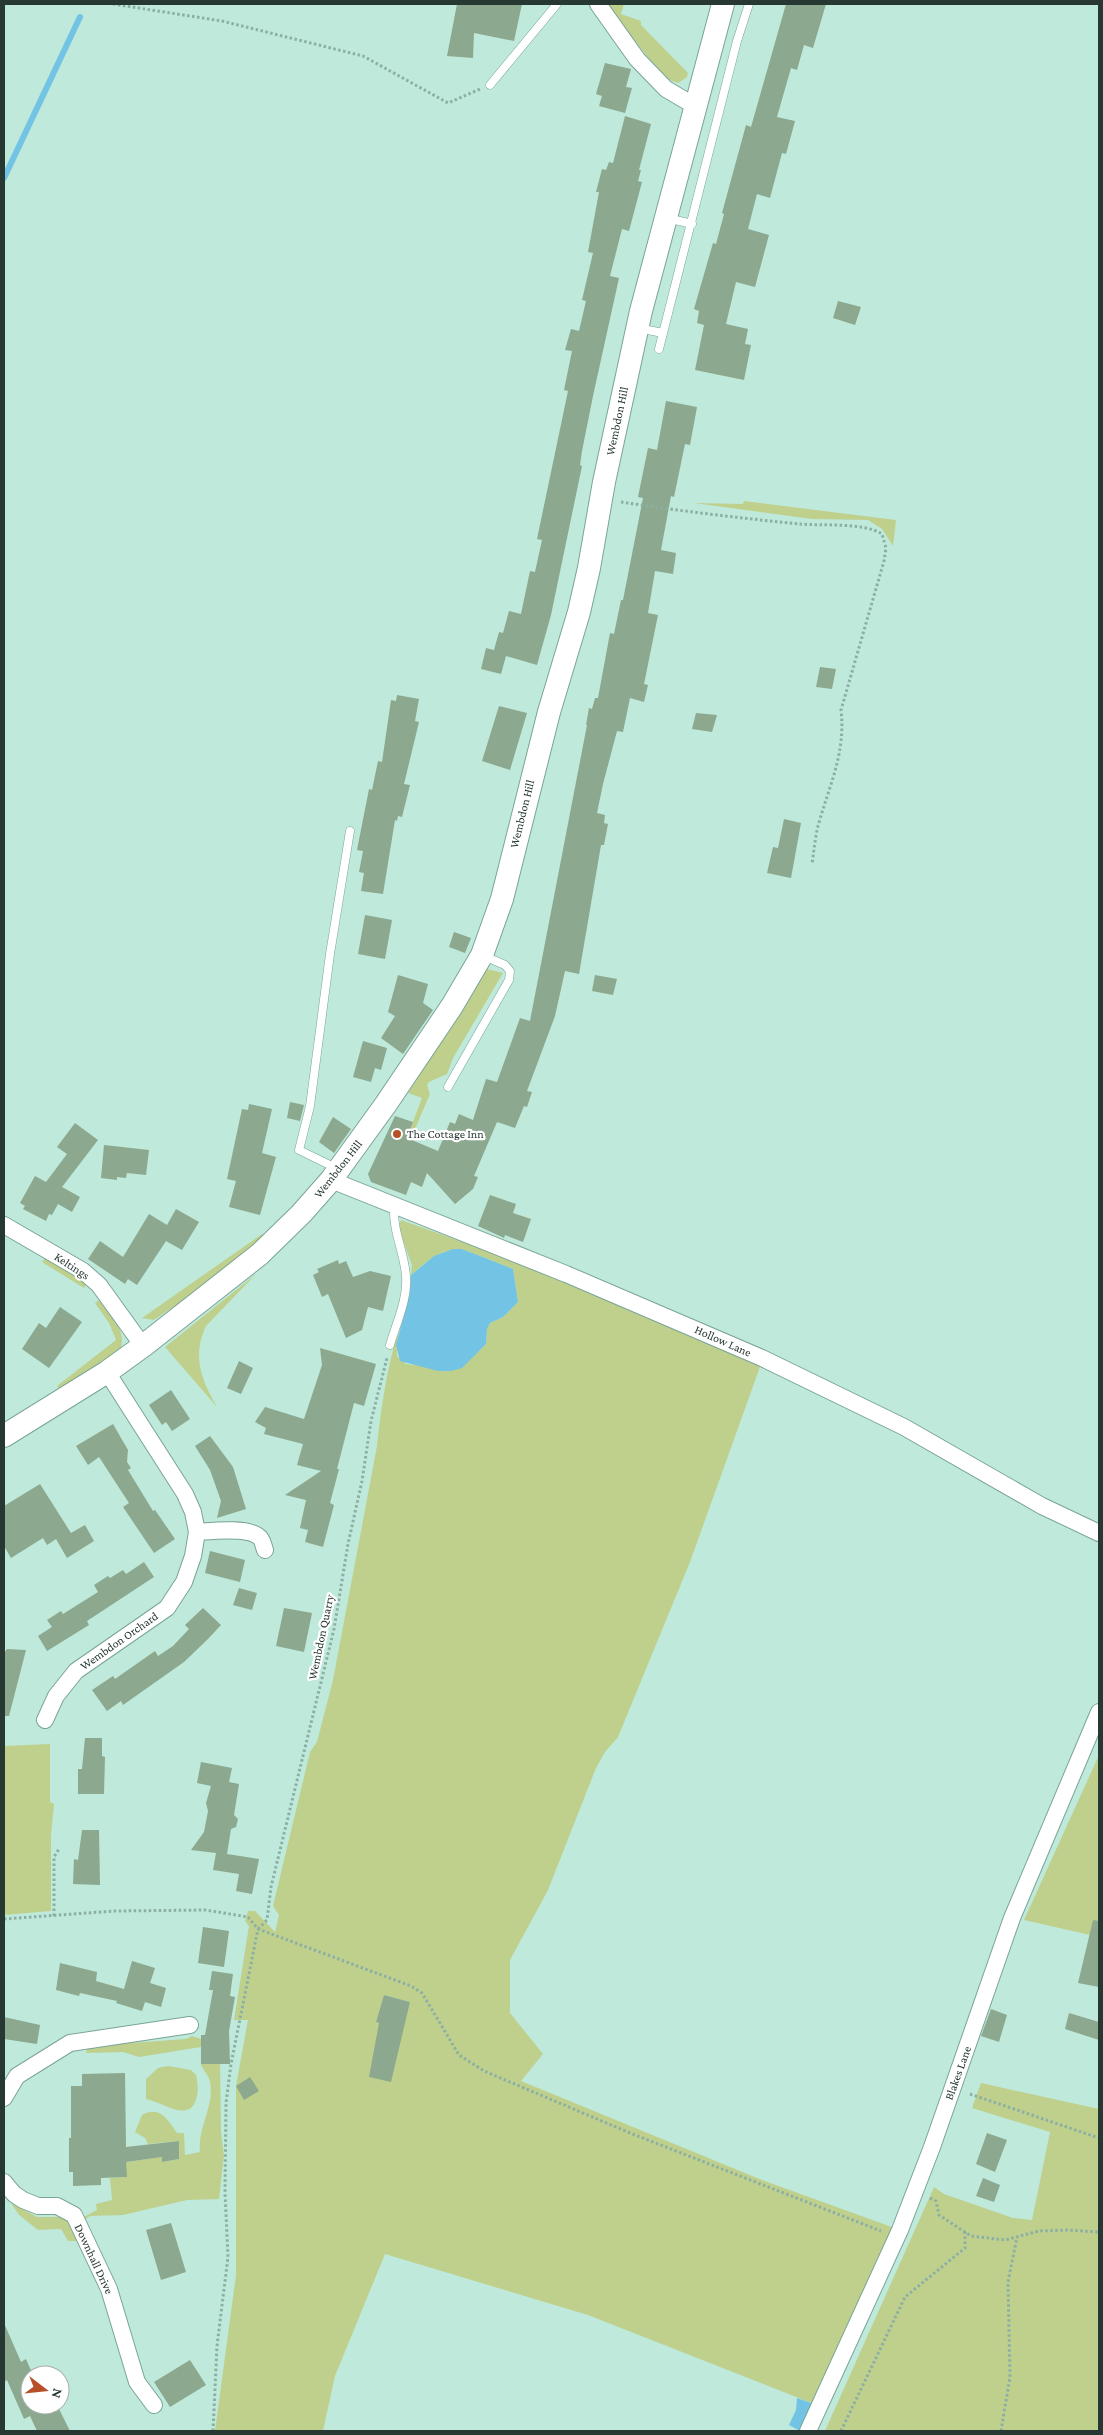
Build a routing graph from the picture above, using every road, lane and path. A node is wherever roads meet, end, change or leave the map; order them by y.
1 (113, 4) edge
2 (557, 4) edge
3 (598, 4) edge
4 (724, 4) edge
5 (748, 4) edge
6 (490, 84) joint
7 (695, 106) junction
8 (666, 217) junction
9 (692, 224) junction
10 (638, 328) junction
11 (663, 333) junction
12 (659, 349) dead end
13 (601, 500) junction
14 (350, 832) dead end
15 (812, 864) dead end
16 (482, 955) junction
17 (448, 1087) dead end
18 (335, 1175) junction
19 (394, 1207) junction
20 (4, 1225) edge
21 (390, 1345) joint
22 (143, 1346) junction
23 (107, 1372) junction
24 (4, 1436) edge
25 (197, 1532) junction
26 (1099, 1533) edge
27 (265, 1550) dead end
28 (1099, 1712) edge
29 (45, 1720) dead end
30 (60, 1849) dead end
31 (54, 1916) junction
32 (4, 1919) edge
33 (258, 1929) junction
34 (190, 2025) dead end
35 (952, 2089) junction
36 (4, 2098) edge
37 (1099, 2138) edge
38 (4, 2182) edge
39 (915, 2192) junction
40 (900, 2230) junction
41 (965, 2232) junction
42 (1099, 2232) edge
43 (1017, 2237) junction
44 (154, 2405) dead end
45 (213, 2431) edge
46 (808, 2431) edge
47 (841, 2431) edge
48 (1001, 2431) edge

1 - 6 path
2 - 6 lane
3 - 7 street
4 - 7 main road, Wembdon Hill
5 - 9 lane
7 - 8 main road, Wembdon Hill
8 - 9 lane
8 - 10 main road, Wembdon Hill
9 - 11 lane
10 - 11 lane
10 - 13 main road, Wembdon Hill
11 - 12 lane
13 - 15 path
13 - 16 main road, Wembdon Hill
14 - 18 lane
16 - 17 lane
16 - 18 main road, Wembdon Hill
18 - 19 street, Hollow Lane
18 - 22 main road, Wembdon Hill
19 - 21 lane
19 - 26 street, Hollow Lane
20 - 22 street, Keltings
21 - 33 path, Wembdon Quarry
22 - 23 main road, Wembdon Hill
23 - 24 main road, Wembdon Hill
23 - 25 street
25 - 27 street
25 - 29 street, Wembdon Orchard
28 - 35 street, Blakes Lane
30 - 31 path
31 - 32 path
31 - 33 path
33 - 40 path
33 - 45 path, Wembdon Quarry
34 - 36 street
35 - 37 path
35 - 39 street, Blakes Lane
38 - 44 street, Downhall Drive
39 - 40 street, Blakes Lane
39 - 41 path
40 - 46 street, Blakes Lane
41 - 43 path
41 - 47 path
42 - 43 path
43 - 48 path

